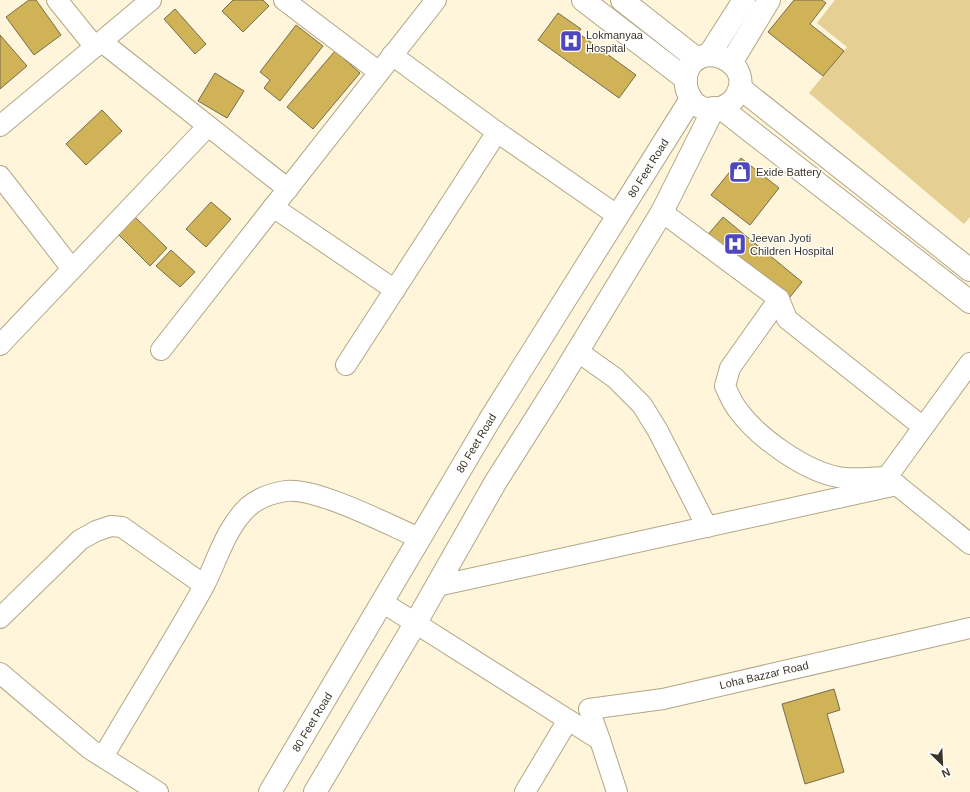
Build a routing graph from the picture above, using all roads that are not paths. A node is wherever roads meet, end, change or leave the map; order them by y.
1 (57, 0) edge
2 (151, 0) edge
3 (284, 0) edge
4 (436, 0) edge
5 (583, 0) edge
6 (622, 0) edge
7 (744, 0) edge
8 (769, 0) edge
9 (99, 45) junction
10 (392, 55) junction
11 (703, 57) junction
12 (731, 62) junction
13 (379, 72) junction
14 (740, 88) junction
15 (688, 89) junction
16 (718, 108) junction
17 (0, 126) edge
18 (208, 126) junction
19 (497, 132) junction
20 (0, 176) edge
21 (288, 189) junction
22 (273, 207) junction
23 (662, 212) junction
24 (618, 216) junction
25 (72, 270) junction
26 (970, 270) edge
27 (395, 290) junction
28 (779, 299) junction
29 (970, 302) edge
30 (0, 345) edge
31 (161, 350) dead end
32 (577, 351) junction
33 (970, 363) edge
34 (346, 365) dead end
35 (923, 428) junction
36 (892, 481) junction
37 (706, 527) junction
38 (419, 538) junction
39 (970, 544) edge
40 (204, 585) junction
41 (437, 586) junction
42 (382, 602) junction
43 (0, 618) edge
44 (415, 624) junction
45 (970, 628) edge
46 (0, 673) edge
47 (568, 720) junction
48 (600, 740) junction
49 (102, 758) junction
50 (158, 792) edge
51 (270, 792) edge
52 (315, 792) edge
53 (525, 792) edge
54 (617, 792) edge

1 - 9 street
2 - 9 street
3 - 13 street
4 - 10 street
5 - 15 main road
6 - 11 main road
7 - 11 main road
8 - 12 main road
9 - 17 street
9 - 18 street
10 - 13 street
10 - 19 street
11 - 12 main road
11 - 15 main road
12 - 14 main road
13 - 21 street
14 - 16 main road
14 - 26 main road
15 - 16 main road
15 - 24 main road, 80 Feet Road
16 - 23 main road
16 - 29 main road
18 - 21 street
18 - 25 street
19 - 24 street
19 - 27 street
20 - 25 street
21 - 22 street
22 - 27 street
22 - 31 street
23 - 28 street
23 - 32 main road
24 - 38 main road, 80 Feet Road
25 - 30 street
27 - 34 street
28 - 35 street
28 - 36 street
32 - 37 street
32 - 41 main road
33 - 35 street
35 - 36 street
36 - 37 street
36 - 39 street
37 - 41 street
38 - 40 street
38 - 42 main road, 80 Feet Road
40 - 43 street
40 - 49 street
41 - 44 main road
42 - 44 street
42 - 51 main road, 80 Feet Road
44 - 47 street
44 - 52 main road
45 - 48 street, Loha Bazzar Road
46 - 49 street
47 - 48 street
47 - 53 street
48 - 54 street
49 - 50 street

